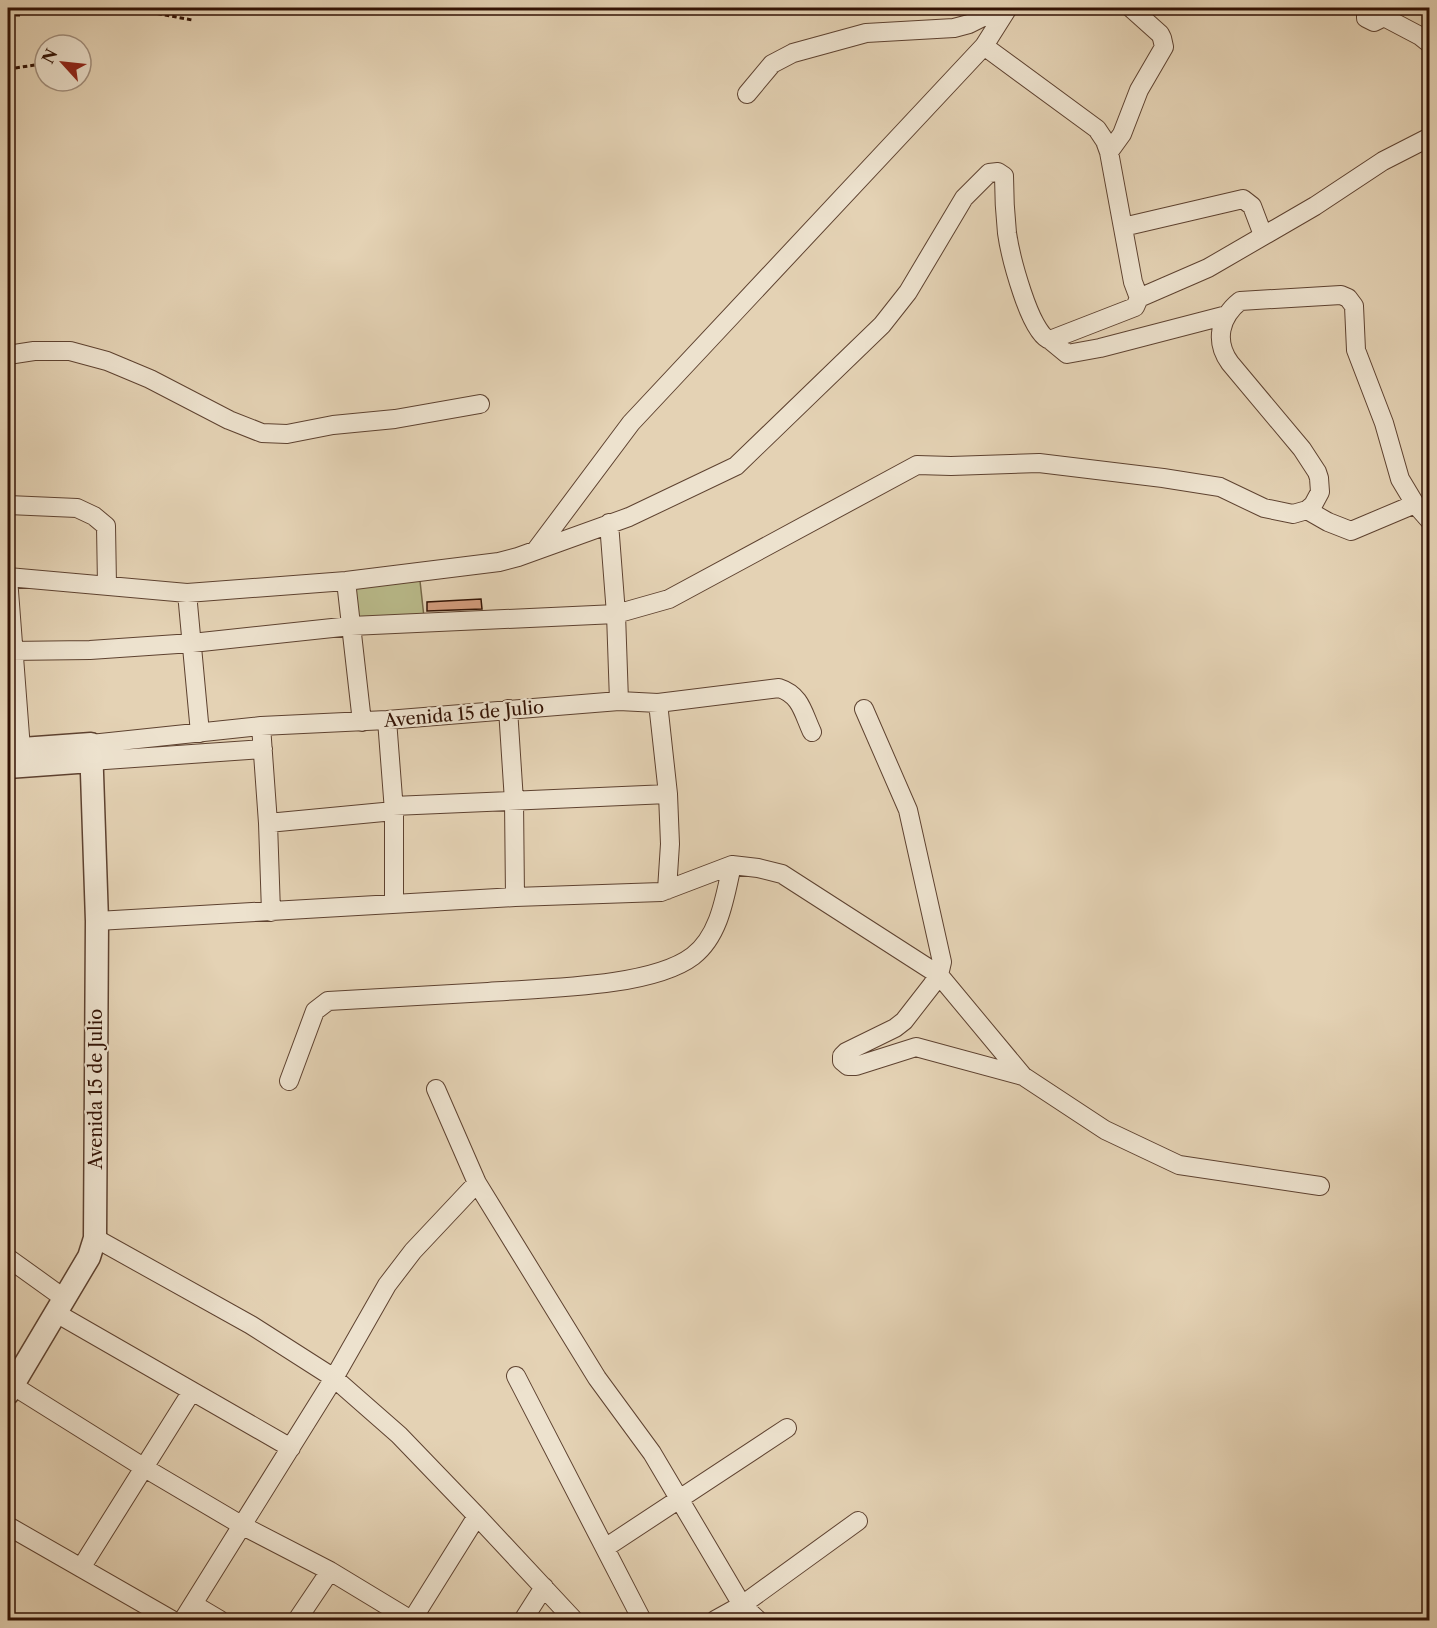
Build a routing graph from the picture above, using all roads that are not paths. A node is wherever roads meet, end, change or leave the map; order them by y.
1 (1131, 8) edge
2 (1378, 10) edge
3 (1006, 11) edge
4 (1430, 44) edge
5 (984, 46) junction
6 (747, 94) dead end
7 (1430, 137) edge
8 (1109, 152) junction
9 (1122, 226) junction
10 (1263, 235) junction
11 (1139, 298) junction
12 (1227, 315) junction
13 (1050, 340) junction
14 (8, 355) edge
15 (480, 404) dead end
16 (1415, 504) junction
17 (8, 505) edge
18 (1307, 510) junction
19 (1430, 521) edge
20 (609, 524) junction
21 (536, 550) junction
22 (8, 578) edge
23 (346, 581) junction
24 (107, 585) junction
25 (187, 593) junction
26 (616, 614) junction
27 (351, 626) junction
28 (192, 643) junction
29 (11, 651) edge
30 (619, 701) junction
31 (658, 703) junction
32 (508, 709) junction
33 (864, 709) dead end
34 (387, 720) junction
35 (362, 722) junction
36 (261, 726) junction
37 (812, 732) dead end
38 (200, 733) junction
39 (263, 749) junction
40 (14, 750) edge
41 (91, 753) junction
42 (8, 767) edge
43 (668, 794) junction
44 (514, 801) junction
45 (393, 809) junction
46 (268, 823) junction
47 (732, 865) junction
48 (668, 890) junction
49 (514, 897) junction
50 (394, 904) junction
51 (270, 912) junction
52 (97, 921) junction
53 (939, 975) junction
54 (1023, 1076) junction
55 (289, 1081) dead end
56 (436, 1089) dead end
57 (477, 1183) junction
58 (1320, 1186) dead end
59 (94, 1238) junction
60 (8, 1258) edge
61 (60, 1306) junction
62 (516, 1376) dead end
63 (334, 1378) junction
64 (11, 1383) edge
65 (192, 1391) junction
66 (787, 1428) dead end
67 (291, 1448) junction
68 (143, 1467) junction
69 (679, 1498) junction
70 (477, 1516) junction
71 (858, 1521) dead end
72 (8, 1526) edge
73 (243, 1526) junction
74 (605, 1548) junction
75 (81, 1568) junction
76 (330, 1571) junction
77 (544, 1587) junction
78 (193, 1605) junction
79 (742, 1605) junction
80 (172, 1620) edge
81 (183, 1620) edge
82 (220, 1620) edge
83 (297, 1620) edge
84 (412, 1620) edge
85 (523, 1620) edge
86 (574, 1620) edge
87 (642, 1620) edge
88 (714, 1620) edge
89 (758, 1620) edge

1 - 8 street
2 - 4 street
3 - 5 street
3 - 6 street
5 - 8 street
5 - 21 street
7 - 10 street
8 - 9 street
9 - 10 street
9 - 11 street
10 - 11 street
11 - 13 street
12 - 13 street
12 - 16 street
12 - 18 street
13 - 20 street
14 - 15 street
16 - 18 street
16 - 19 street
17 - 24 street
18 - 26 street
20 - 21 street
20 - 26 street
21 - 23 street
22 - 24 street
22 - 29 street
23 - 25 street
23 - 27 street
24 - 25 street
25 - 28 street
26 - 27 street
26 - 30 street
27 - 28 street
27 - 35 street
28 - 29 street
28 - 38 street
29 - 40 street
30 - 31 street, Avenida 15 de Julio
30 - 32 street, Avenida 15 de Julio
31 - 37 street, Avenida 15 de Julio
31 - 43 street
32 - 34 street, Avenida 15 de Julio
32 - 44 street
33 - 53 street
34 - 35 street, Avenida 15 de Julio
34 - 45 street
35 - 36 street, Avenida 15 de Julio
36 - 38 street, Avenida 15 de Julio
36 - 39 street
38 - 41 street, Avenida 15 de Julio
39 - 41 street, Avenida 15 de Julio
39 - 46 street
40 - 41 street, Avenida 15 de Julio
41 - 42 street, Avenida 15 de Julio
41 - 52 street, Avenida 15 de Julio
43 - 44 street
43 - 48 street
44 - 45 street
44 - 49 street
45 - 46 street
45 - 50 street
46 - 51 street
47 - 48 street
47 - 53 street
47 - 55 street
48 - 49 street
49 - 50 street
50 - 51 street
51 - 52 street
52 - 59 street, Avenida 15 de Julio
53 - 54 street
53 - 54 street
54 - 58 street
56 - 57 street
57 - 63 street
57 - 69 street
59 - 61 street, Avenida 15 de Julio
59 - 63 street
60 - 61 street
61 - 64 street, Avenida 15 de Julio
61 - 65 street
62 - 74 street
63 - 67 street
63 - 70 street
64 - 68 street
65 - 67 street
65 - 68 street
66 - 69 street
67 - 73 street
68 - 73 street
68 - 75 street
69 - 74 street
69 - 79 street
70 - 77 street
70 - 84 street
71 - 79 street
72 - 75 street
73 - 76 street
73 - 78 street
74 - 87 street
75 - 80 street
76 - 83 street
76 - 84 street
77 - 85 street
77 - 86 street
78 - 81 street
78 - 82 street
79 - 88 street
79 - 89 street

